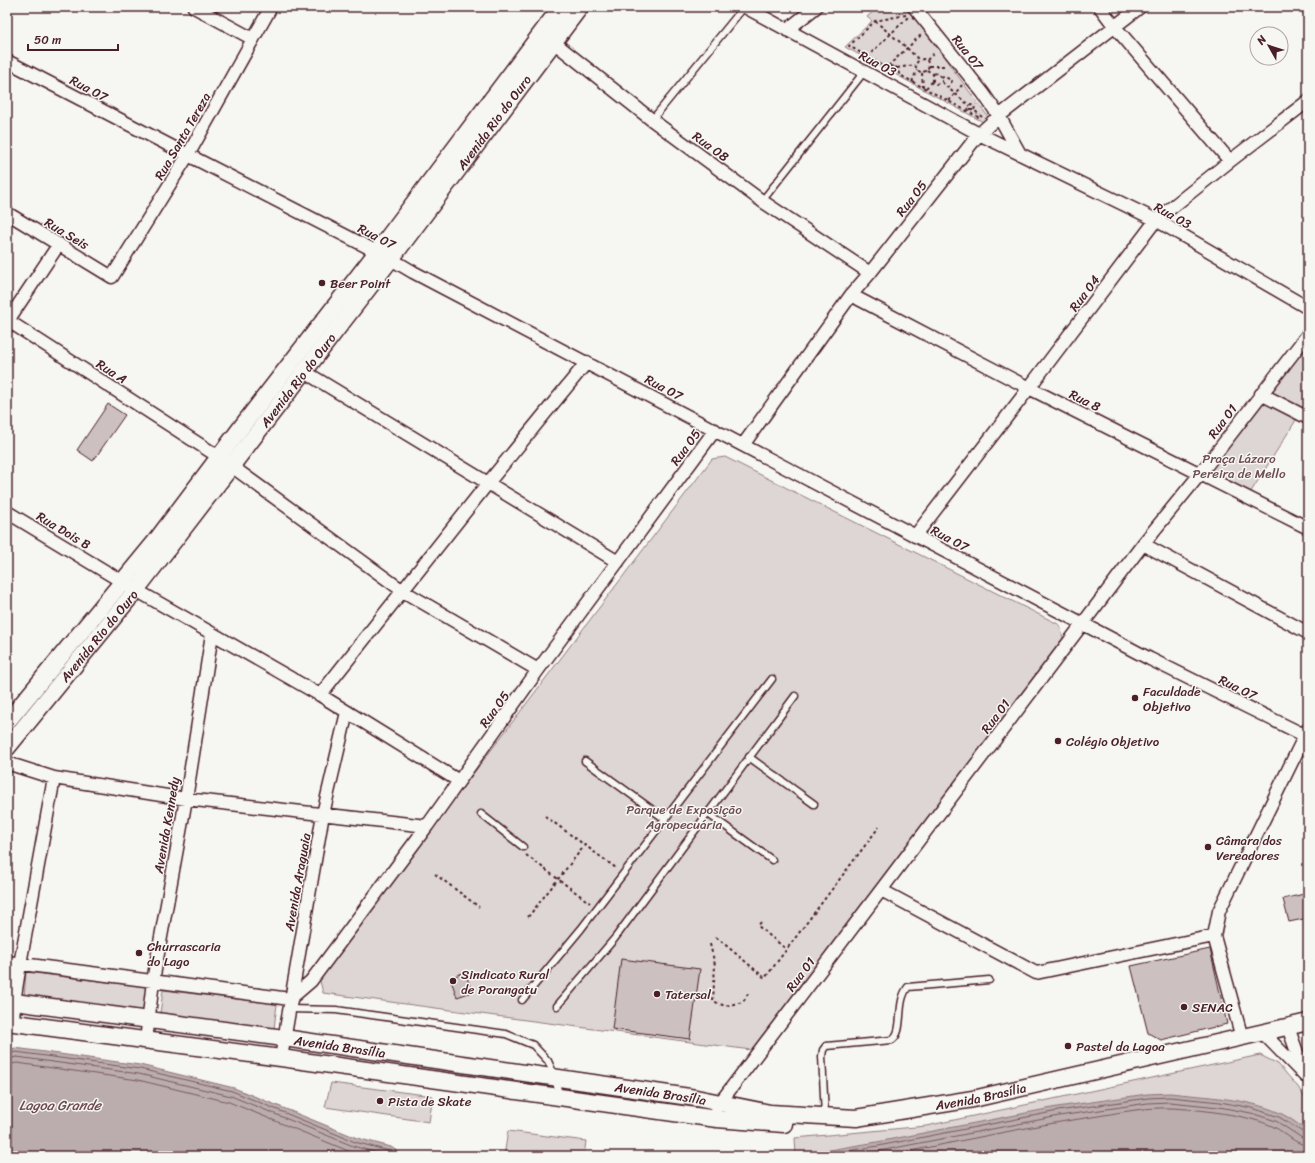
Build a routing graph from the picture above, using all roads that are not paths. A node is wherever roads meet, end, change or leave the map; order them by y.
1 (194, 7) edge
2 (271, 7) edge
3 (561, 7) edge
4 (580, 7) edge
5 (745, 7) edge
6 (816, 7) edge
7 (914, 7) edge
8 (1100, 7) edge
9 (1140, 7) edge
10 (1115, 27) junction
11 (787, 30) junction
12 (547, 37) junction
13 (253, 40) junction
14 (7, 61) edge
15 (864, 72) junction
16 (1308, 101) edge
17 (999, 116) junction
18 (652, 120) junction
19 (979, 134) junction
20 (1020, 154) junction
21 (188, 155) junction
22 (1230, 161) junction
23 (762, 201) junction
24 (7, 213) edge
25 (1156, 220) junction
26 (59, 244) junction
27 (384, 255) junction
28 (870, 273) junction
29 (112, 277) joint
30 (851, 295) junction
31 (1308, 308) edge
32 (7, 321) edge
33 (1308, 334) edge
34 (317, 343) junction
35 (587, 362) junction
36 (305, 372) junction
37 (1029, 388) junction
38 (1261, 394) junction
39 (1308, 418) edge
40 (715, 430) junction
41 (743, 445) junction
42 (225, 462) junction
43 (1200, 474) junction
44 (488, 483) junction
45 (7, 512) edge
46 (1308, 528) edge
47 (915, 536) junction
48 (1143, 544) junction
49 (618, 562) junction
50 (122, 582) junction
51 (136, 590) junction
52 (403, 591) junction
53 (1082, 623) junction
54 (1308, 633) edge
55 (212, 634) junction
56 (69, 647) junction
57 (81, 657) junction
58 (538, 670) junction
59 (772, 679) dead end
60 (320, 695) junction
61 (795, 696) dead end
62 (347, 712) junction
63 (7, 722) edge
64 (1307, 734) edge
65 (7, 748) edge
66 (749, 757) junction
67 (585, 761) dead end
68 (7, 763) edge
69 (54, 778) junction
70 (459, 781) junction
71 (186, 799) junction
72 (814, 804) dead end
73 (707, 813) junction
74 (323, 814) junction
75 (481, 814) dead end
76 (665, 819) junction
77 (427, 826) junction
78 (522, 849) road end
79 (772, 860) dead end
80 (881, 890) junction
81 (1214, 936) junction
82 (7, 962) edge
83 (20, 964) junction
84 (989, 980) dead end
85 (153, 981) junction
86 (522, 1000) dead end
87 (11, 1002) edge
88 (290, 1004) junction
89 (557, 1006) dead end
90 (149, 1020) junction
91 (10, 1022) edge
92 (1308, 1022) edge
93 (1288, 1027) junction
94 (1263, 1033) junction
95 (284, 1038) junction
96 (1242, 1038) junction
97 (146, 1041) junction
98 (281, 1058) junction
99 (473, 1066) junction
100 (555, 1077) junction
101 (1307, 1079) edge
102 (469, 1084) junction
103 (613, 1086) junction
104 (559, 1097) junction
105 (696, 1098) junction
106 (720, 1102) junction
107 (609, 1104) junction
108 (687, 1115) junction
109 (713, 1119) junction
110 (825, 1119) junction

1 - 13 street
2 - 13 street, Rua Santa Tereza
3 - 12 main road, Avenida Rio do Ouro
4 - 12 main road, Avenida Rio do Ouro
5 - 11 street, Rua 03
5 - 18 lane
6 - 11 street
7 - 17 street, Rua 07
8 - 10 street
9 - 10 street, Rua 05
10 - 17 street, Rua 05
10 - 22 street
11 - 15 street, Rua 03
12 - 18 street, Rua 08
12 - 27 main road, Avenida Rio do Ouro
13 - 21 street, Rua Santa Tereza
14 - 21 street, Rua 07
15 - 19 street, Rua 03
15 - 23 lane
16 - 22 street, Rua 04
17 - 19 street, Rua 05
17 - 20 street
18 - 23 street, Rua 08
19 - 20 street, Rua 03
19 - 28 street, Rua 05
20 - 25 street, Rua 03
21 - 27 street, Rua 07
21 - 29 street, Rua Santa Tereza
22 - 25 street, Rua 04
23 - 28 street, Rua 08
24 - 26 street, Rua Seis
25 - 31 street, Rua 03
25 - 37 street, Rua 04
26 - 29 street, Rua Seis
26 - 32 street
27 - 34 main road, Avenida Rio do Ouro
27 - 35 street, Rua 07
28 - 30 street, Rua 05
30 - 37 street, Rua 8
30 - 41 street, Rua 05
32 - 42 street, Rua A
33 - 38 street, Rua 01
34 - 36 main road, Avenida Rio do Ouro
34 - 42 main road, Avenida Rio do Ouro
35 - 40 street, Rua 07
35 - 44 street
36 - 42 main road, Avenida Rio do Ouro
36 - 44 street
37 - 43 street, Rua 8
37 - 47 street, Rua 04
38 - 39 street
38 - 43 street, Rua 01
40 - 41 street, Rua 07
40 - 49 street, Rua 05
41 - 47 street, Rua 07
42 - 50 main road, Avenida Rio do Ouro
42 - 51 main road, Avenida Rio do Ouro
42 - 52 street, Rua A
43 - 46 street, Rua 8
43 - 48 street, Rua 01
44 - 49 street
44 - 52 street
45 - 50 street, Rua Dois B
47 - 53 street, Rua 07
48 - 53 street, Rua 01
48 - 54 street
49 - 58 street, Rua 05
50 - 51 street, Rua Dois B
50 - 56 main road, Avenida Rio do Ouro
51 - 55 street, Rua Dois B
51 - 57 main road, Avenida Rio do Ouro
52 - 58 street, Rua A
52 - 60 street
53 - 64 street, Rua 07
53 - 80 street, Rua 01
55 - 60 street, Rua Dois B
55 - 71 street, Avenida Kennedy
56 - 57 main road
56 - 63 main road, Avenida Rio do Ouro
57 - 65 main road, Avenida Rio do Ouro
58 - 70 street, Rua 05
59 - 76 lane
60 - 62 street, Rua Dois B
61 - 66 lane
62 - 70 street, Rua Dois B
62 - 74 street, Avenida Araguaia
64 - 81 street
66 - 72 lane
66 - 73 lane
67 - 76 lane
68 - 69 street
69 - 71 street
69 - 83 street
70 - 77 street, Rua 05
71 - 74 street
71 - 85 street, Avenida Kennedy
73 - 79 lane
73 - 89 lane
74 - 77 street
74 - 88 street, Avenida Araguaia
75 - 78 lane
76 - 86 lane
77 - 88 street, Rua 05
80 - 81 street
80 - 106 street, Rua 01
81 - 96 street
82 - 83 street
83 - 85 street
83 - 87 street
84 - 110 lane
85 - 88 street
85 - 90 street, Avenida Kennedy
87 - 90 main road, Avenida Brasília
87 - 91 street
88 - 95 street, Avenida Araguaia
88 - 100 lane
90 - 95 main road, Avenida Brasília
90 - 97 street, Avenida Kennedy
91 - 97 main road, Avenida Brasília
92 - 93 main road, Avenida Brasília
93 - 94 main road, Avenida Brasília
93 - 101 street
94 - 96 main road, Avenida Brasília
94 - 101 street
95 - 98 street, Avenida Araguaia
95 - 99 main road, Avenida Brasília
96 - 110 main road, Avenida Brasília
97 - 98 main road, Avenida Brasília
98 - 102 main road, Avenida Brasília
99 - 100 main road, Avenida Brasília
99 - 102 main road
100 - 103 main road, Avenida Brasília
100 - 104 lane
102 - 104 main road, Avenida Brasília
103 - 105 main road, Avenida Brasília
103 - 107 main road
104 - 107 main road, Avenida Brasília
105 - 106 main road, Avenida Brasília
105 - 108 main road
106 - 109 street, Rua 01
106 - 110 main road, Avenida Brasília
107 - 108 main road, Avenida Brasília
108 - 109 main road, Avenida Brasília
109 - 110 main road, Avenida Brasília

